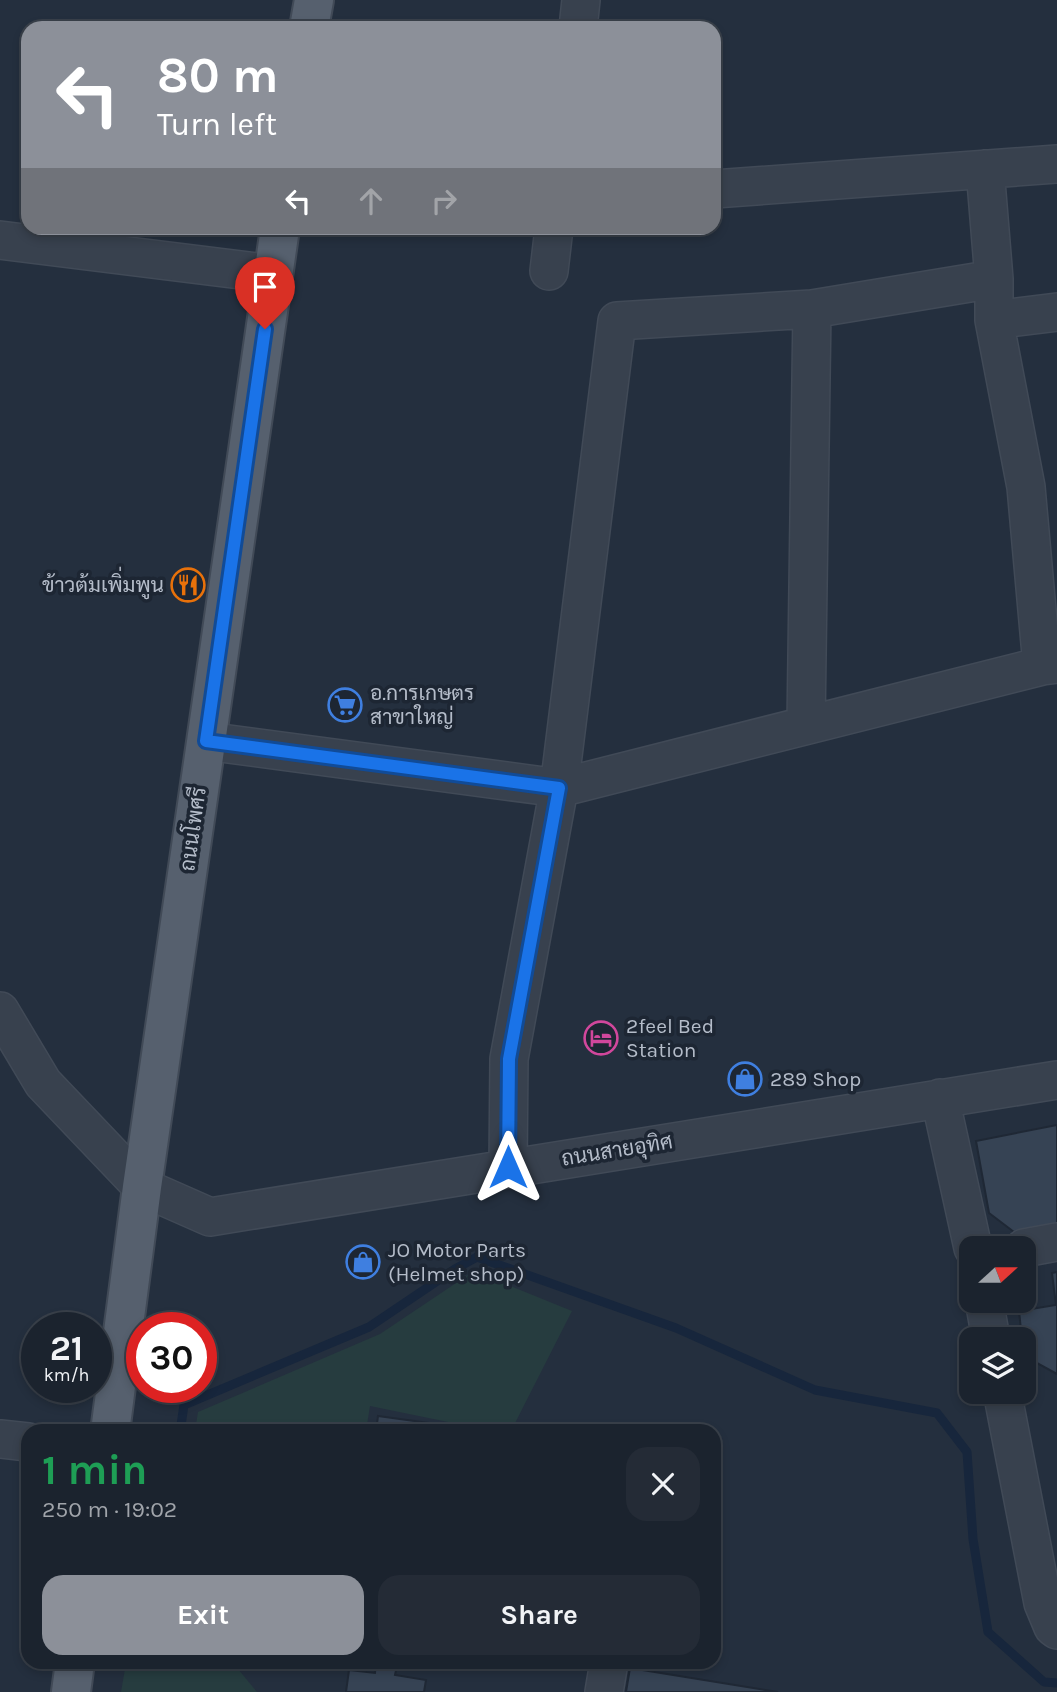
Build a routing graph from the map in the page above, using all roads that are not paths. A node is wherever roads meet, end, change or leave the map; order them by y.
1 (314, 0) edge
2 (581, 0) edge
3 (311, 21) edge
4 (579, 21) edge
5 (1057, 164) edge
6 (985, 169) junction
7 (721, 188) edge
8 (279, 235) edge
9 (553, 235) edge
10 (0, 240) edge
11 (549, 271) dead end
12 (273, 274) junction
13 (994, 279) junction
14 (812, 309) junction
15 (1057, 312) edge
16 (994, 320) junction
17 (1049, 665) edge
18 (806, 725) junction
19 (206, 741) junction
20 (559, 788) junction
21 (0, 1011) edge
22 (1057, 1080) edge
23 (940, 1098) junction
24 (508, 1167) junction
25 (142, 1187) junction
26 (970, 1236) edge
27 (1057, 1242) edge
28 (1036, 1246) edge
29 (1005, 1404) edge
30 (111, 1424) edge
31 (0, 1439) edge
32 (21, 1441) edge
33 (1057, 1630) edge
34 (74, 1669) edge
35 (608, 1669) edge
36 (71, 1692) edge
37 (604, 1692) edge

1 - 3 main road
2 - 4 street
5 - 6 street
6 - 7 street
6 - 13 street
8 - 12 main road, ถนนโพศรี
9 - 11 street
10 - 12 street
12 - 19 main road, ถนนโพศรี
13 - 14 street
13 - 16 street
14 - 18 street
14 - 20 street
15 - 16 street
16 - 17 street
17 - 18 street
18 - 20 street
19 - 20 street
19 - 25 main road, ถนนโพศรี
20 - 24 street
21 - 25 street
22 - 23 street, ถนนสายอุทิศ
23 - 24 street, ถนนสายอุทิศ
23 - 26 street
24 - 25 street, ถนนสายอุทิศ
25 - 30 main road, ถนนโพศรี
27 - 28 street
29 - 33 street
31 - 32 street
34 - 36 main road
35 - 37 street

